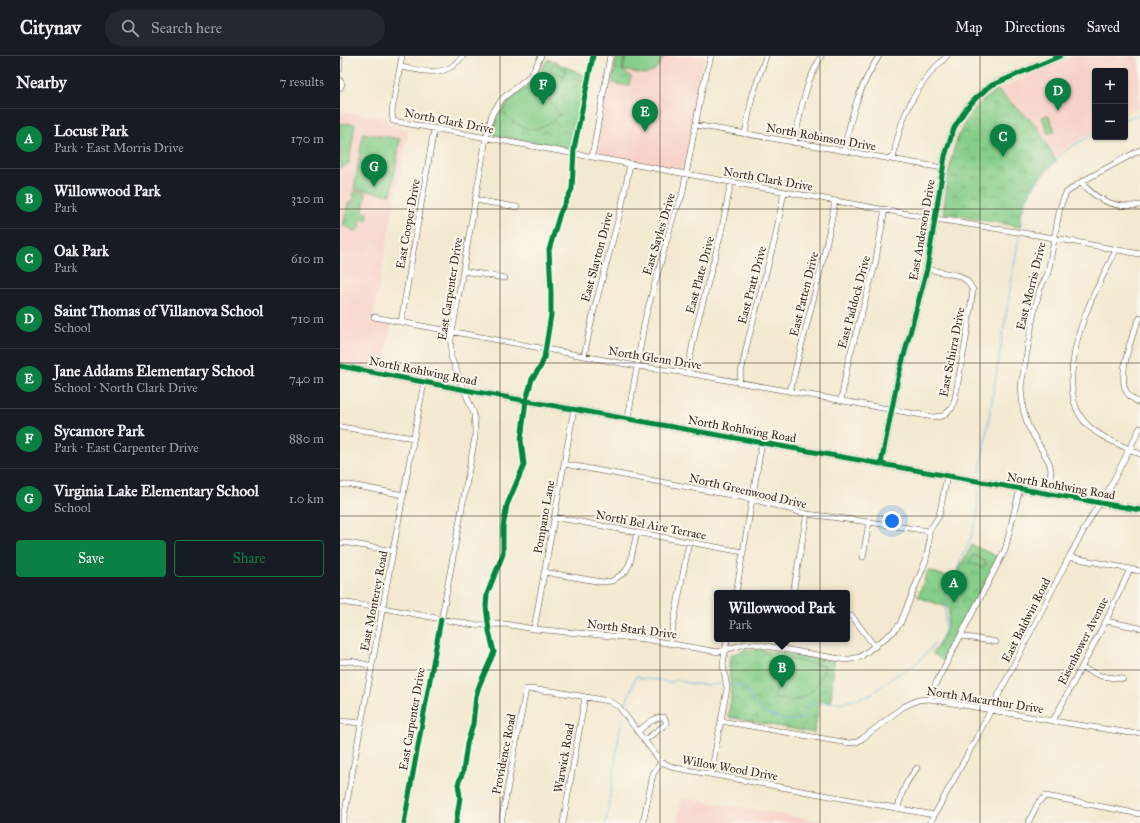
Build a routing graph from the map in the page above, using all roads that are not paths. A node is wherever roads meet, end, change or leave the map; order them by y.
1 (402, 56) edge
2 (463, 56) edge
3 (542, 56) edge
4 (610, 56) edge
5 (712, 56) edge
6 (766, 56) edge
7 (821, 56) edge
8 (879, 56) edge
9 (947, 56) edge
10 (1060, 56) edge
11 (340, 60) edge
12 (400, 66) junction
13 (340, 69) edge
14 (340, 80) edge
15 (340, 88) edge
16 (695, 125) junction
17 (434, 129) junction
18 (745, 134) junction
19 (486, 138) junction
20 (794, 143) junction
21 (1140, 150) edge
22 (844, 151) junction
23 (592, 157) junction
24 (893, 160) junction
25 (630, 164) junction
26 (943, 168) junction
27 (686, 174) junction
28 (731, 182) junction
29 (1080, 182) junction
30 (784, 192) junction
31 (475, 200) junction
32 (835, 201) junction
33 (1140, 205) edge
34 (517, 207) dead end
35 (885, 209) junction
36 (936, 219) junction
37 (1054, 238) junction
38 (1116, 250) junction
39 (1140, 254) edge
40 (927, 269) junction
41 (463, 271) junction
42 (505, 278) dead end
43 (374, 317) dead end
44 (1140, 318) edge
45 (401, 322) junction
46 (452, 332) junction
47 (584, 356) junction
48 (340, 366) edge
49 (636, 366) junction
50 (687, 373) junction
51 (424, 382) junction
52 (739, 382) junction
53 (463, 388) junction
54 (790, 392) junction
55 (840, 401) junction
56 (1140, 403) edge
57 (574, 409) junction
58 (892, 410) junction
59 (933, 417) joint
60 (628, 418) junction
61 (340, 427) edge
62 (1140, 428) edge
63 (414, 438) junction
64 (762, 442) junction
65 (1129, 448) junction
66 (1140, 454) edge
67 (564, 464) junction
68 (881, 464) junction
69 (947, 476) junction
70 (340, 484) edge
71 (1020, 488) junction
72 (1048, 493) junction
73 (404, 495) junction
74 (752, 499) junction
75 (1100, 503) junction
76 (1140, 510) edge
77 (806, 514) junction
78 (554, 518) junction
79 (870, 522) junction
80 (929, 531) junction
81 (637, 532) junction
82 (688, 542) junction
83 (340, 543) edge
84 (393, 552) junction
85 (743, 552) junction
86 (863, 557) dead end
87 (1070, 557) junction
88 (1130, 569) junction
89 (1140, 571) edge
90 (544, 572) junction
91 (737, 590) edge
92 (793, 590) edge
93 (340, 602) edge
94 (383, 608) junction
95 (852, 616) dead end
96 (441, 620) junction
97 (1106, 621) junction
98 (1140, 628) edge
99 (534, 629) junction
100 (962, 636) junction
101 (726, 642) edge
102 (784, 642) edge
103 (996, 642) dead end
104 (670, 643) junction
105 (875, 646) junction
106 (783, 649) junction
107 (725, 650) junction
108 (340, 662) edge
109 (372, 666) junction
110 (1082, 668) junction
111 (1123, 679) dead end
112 (586, 697) junction
113 (930, 699) junction
114 (991, 710) junction
115 (340, 721) edge
116 (721, 721) junction
117 (1053, 721) junction
118 (362, 723) junction
119 (638, 731) junction
120 (1140, 733) edge
121 (645, 740) junction
122 (661, 762) junction
123 (917, 768) dead end
124 (711, 774) junction
125 (898, 808) junction
126 (1140, 814) edge
127 (934, 815) junction
128 (343, 823) edge
129 (404, 823) edge
130 (501, 823) edge
131 (563, 823) edge
132 (643, 823) edge
133 (930, 823) edge
134 (1028, 823) edge

1 - 12 street
2 - 12 street
3 - 19 street, East Carpenter Drive
4 - 23 street
5 - 16 street, East Sayles Drive
6 - 18 street
7 - 20 street
8 - 22 street
9 - 24 street
10 - 26 street, East Anderson Drive
11 - 13 street
12 - 17 street, North Clark Drive
14 - 15 street
16 - 18 street, North Robinson Drive
16 - 27 street, East Sayles Drive
17 - 19 street, North Clark Drive
17 - 45 street, East Cooper Drive
18 - 20 street, North Robinson Drive
19 - 23 street, North Clark Drive
19 - 31 street, East Carpenter Drive
20 - 22 street, North Robinson Drive
21 - 29 street, East Morris Drive
22 - 24 street, North Robinson Drive
23 - 25 street, North Clark Drive
24 - 26 street, North Robinson Drive
25 - 27 street, North Clark Drive
25 - 47 street, East Slayton Drive
26 - 36 street, East Anderson Drive
27 - 28 street, North Clark Drive
27 - 49 street, East Sayles Drive
28 - 30 street, North Clark Drive
28 - 50 street, East Plate Drive
29 - 33 street
29 - 37 street, East Morris Drive
30 - 32 street, North Clark Drive
30 - 52 street, East Pratt Drive
31 - 34 street
31 - 41 street, East Carpenter Drive
32 - 35 street, North Clark Drive
32 - 54 street, East Patten Drive
35 - 36 street, North Clark Drive
35 - 55 street, East Paddock Drive
36 - 37 street, North Clark Drive
36 - 40 street, East Anderson Drive
37 - 38 street, North Clark Drive
37 - 72 street, East Morris Drive
38 - 39 street, North Clark Drive
38 - 65 street
40 - 58 street, East Anderson Drive
40 - 59 street, East Schirra Drive
41 - 42 street
41 - 46 street, East Carpenter Drive
43 - 45 street, North Glenn Drive
44 - 56 street
45 - 46 street, North Glenn Drive
46 - 47 street, North Glenn Drive
46 - 53 street, East Carpenter Drive
47 - 49 street, North Glenn Drive
48 - 51 street, North Rohlwing Road
49 - 50 street, North Glenn Drive
49 - 60 street, East Sayles Drive
50 - 52 street, North Glenn Drive
51 - 53 street, North Rohlwing Road
51 - 63 street, East Monterey Road
52 - 54 street, North Glenn Drive
53 - 57 street, North Rohlwing Road
53 - 96 street, East Carpenter Drive
54 - 55 street, North Glenn Drive
55 - 58 street, North Glenn Drive
57 - 60 street, North Rohlwing Road
57 - 67 street, Pompano Lane
58 - 59 street, North Glenn Drive
58 - 68 street, East Anderson Drive
60 - 64 street, North Rohlwing Road
61 - 63 street
62 - 65 street, East Baldwin Road
63 - 73 street, East Monterey Road
64 - 68 street, North Rohlwing Road
64 - 74 street
65 - 66 street
65 - 75 street, East Baldwin Road
67 - 74 street, North Greenwood Drive
67 - 78 street, Pompano Lane
68 - 69 street, North Rohlwing Road
69 - 71 street, North Rohlwing Road
69 - 80 street
70 - 73 street
71 - 72 street, North Rohlwing Road
71 - 100 street
72 - 75 street, North Rohlwing Road
73 - 84 street, East Monterey Road
74 - 77 street, North Greenwood Drive
74 - 85 street
75 - 76 street, North Rohlwing Road
75 - 87 street, East Baldwin Road
77 - 79 street, North Greenwood Drive
77 - 92 street
78 - 81 street, North Bel Aire Terrace
78 - 90 street, Pompano Lane
79 - 80 street, North Greenwood Drive
79 - 86 street
80 - 105 street, North Stark Drive
81 - 82 street, North Bel Aire Terrace
81 - 90 street
82 - 85 street, North Bel Aire Terrace
82 - 104 street
83 - 84 street
84 - 94 street, East Monterey Road
85 - 91 street
87 - 88 street
87 - 114 street, East Baldwin Road
88 - 89 street
88 - 97 street, Eisenhower Avenue
90 - 99 street, Pompano Lane
93 - 94 street, North Stark Drive
94 - 96 street, North Stark Drive
94 - 109 street, East Monterey Road
95 - 105 street
96 - 99 street, North Stark Drive
96 - 129 street, East Carpenter Drive
97 - 98 street
97 - 110 street, Eisenhower Avenue
99 - 104 street, North Stark Drive
100 - 103 street
100 - 113 street
101 - 107 street
102 - 106 street
104 - 107 street, North Stark Drive
105 - 106 street, North Stark Drive
106 - 107 street, North Stark Drive
107 - 116 street
108 - 109 street
109 - 118 street, East Monterey Road
110 - 111 street
110 - 117 street, Eisenhower Avenue
112 - 119 street
112 - 130 street, Providence Road
112 - 131 street, Warwick Road
113 - 114 street, North Macarthur Drive
113 - 116 street, North Macarthur Drive
114 - 117 street, North Macarthur Drive
114 - 127 street, East Baldwin Road
115 - 118 street
116 - 124 street
117 - 120 street, North Macarthur Drive
118 - 128 street, East Monterey Road
119 - 121 street
119 - 121 street
121 - 122 street
122 - 124 street, Willow Wood Drive
122 - 132 street
123 - 125 street
124 - 125 street, Willow Wood Drive
125 - 127 street, Willow Wood Drive
126 - 134 street
127 - 133 street, East Baldwin Road

